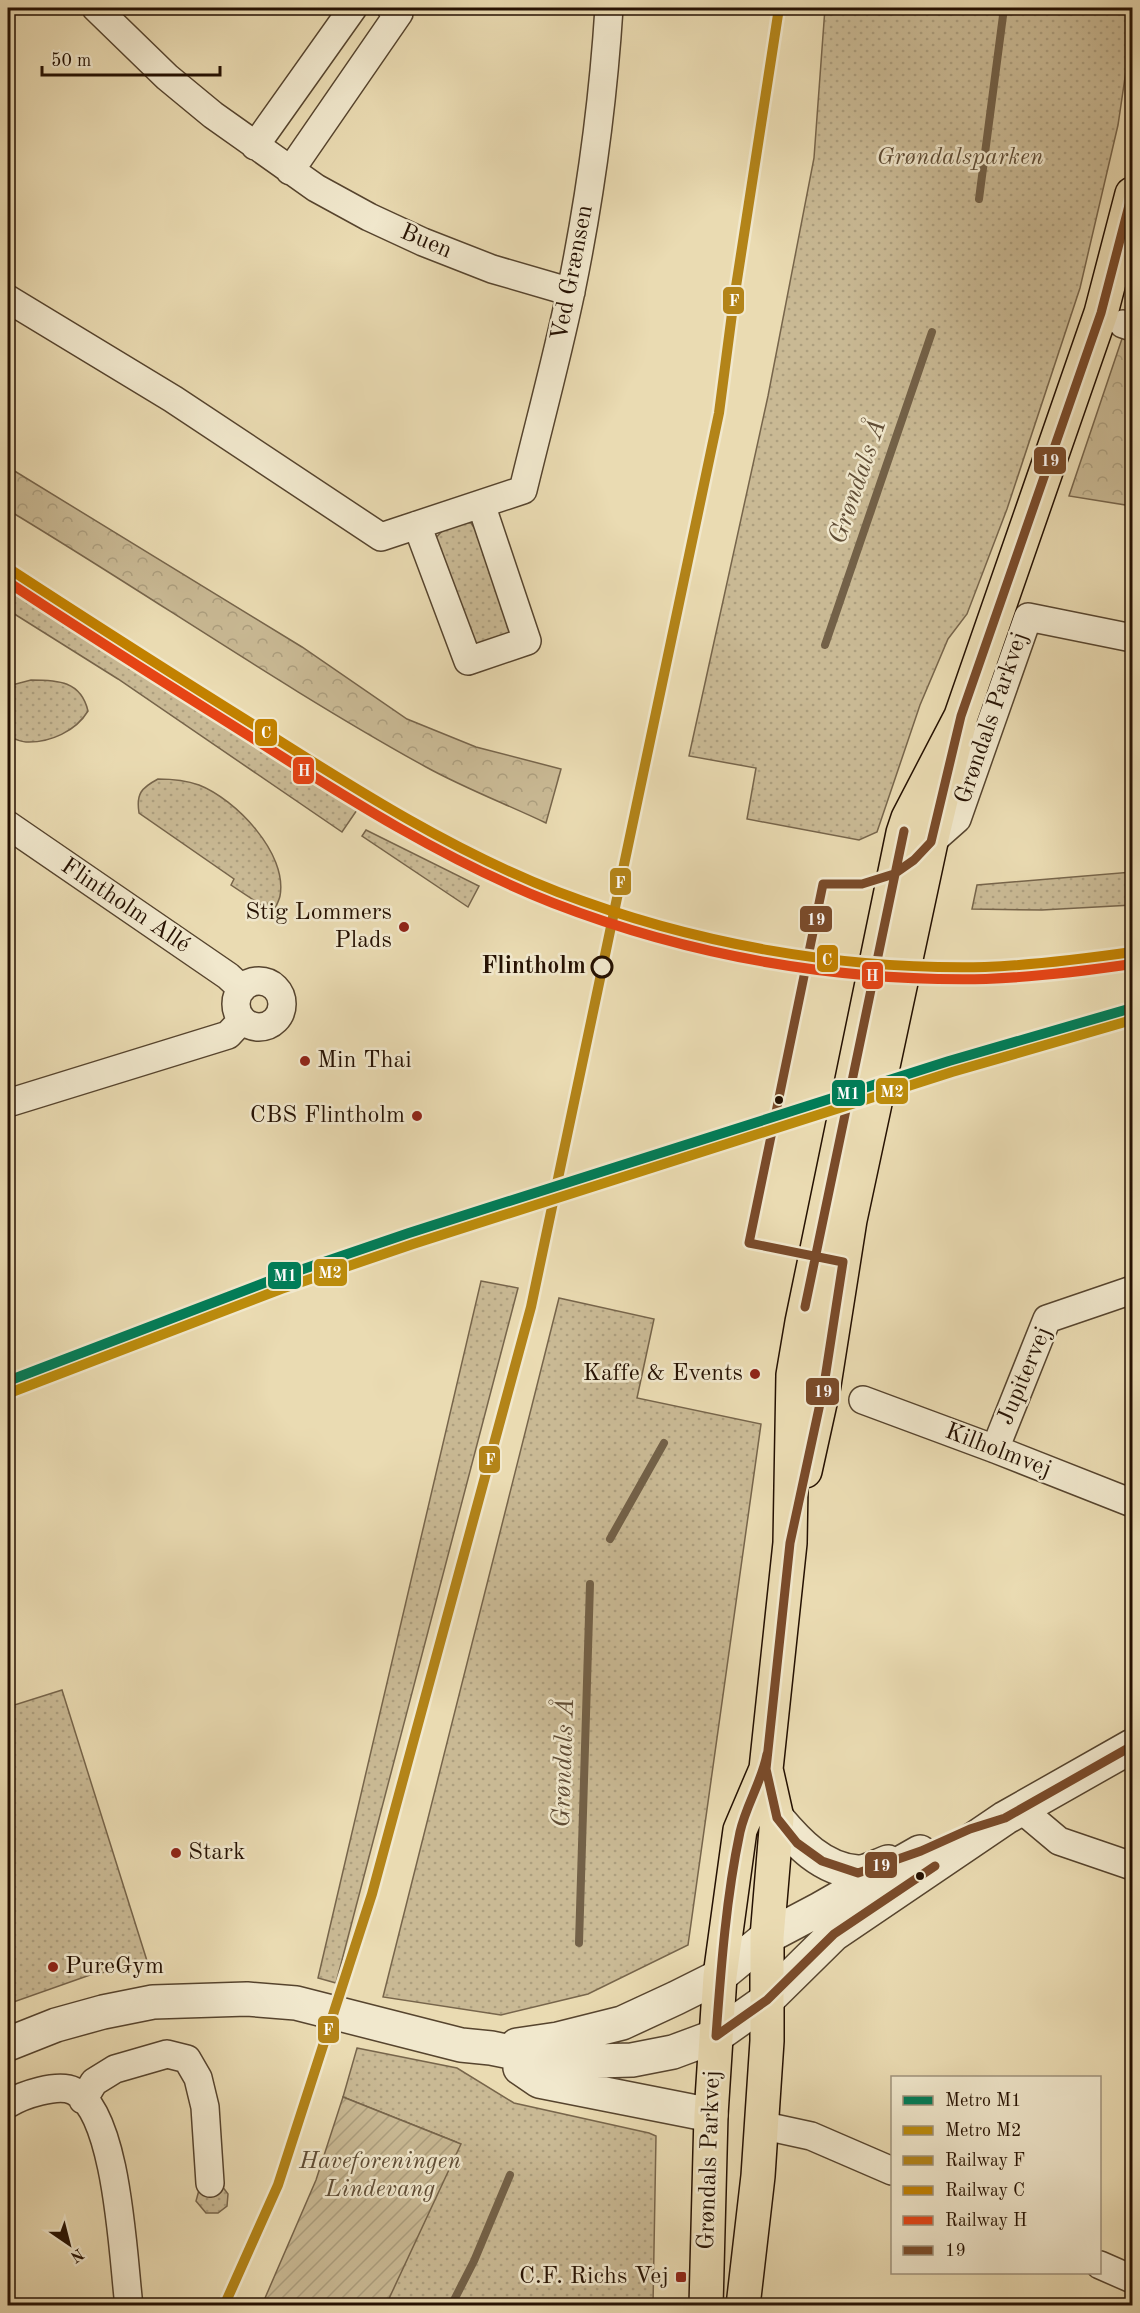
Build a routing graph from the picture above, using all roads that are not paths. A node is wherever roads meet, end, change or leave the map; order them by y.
1 (96, 8) edge
2 (353, 8) edge
3 (391, 8) edge
4 (609, 8) edge
5 (255, 146) junction
6 (290, 171) junction
7 (1132, 194) edge
8 (571, 292) junction
9 (8, 300) edge
10 (481, 504) junction
11 (417, 525) junction
12 (1132, 638) edge
13 (961, 716) junction
14 (8, 825) edge
15 (931, 842) junction
16 (242, 989) junction
17 (242, 1020) junction
18 (8, 1103) edge
19 (829, 1259) junction
20 (1132, 1290) edge
21 (863, 1400) dead end
22 (995, 1449) junction
23 (1132, 1503) edge
24 (1132, 1746) edge
25 (766, 1769) junction
26 (1013, 1813) junction
27 (777, 1818) junction
28 (921, 1851) junction
29 (1132, 1866) edge
30 (767, 1937) junction
31 (720, 1976) junction
32 (767, 2000) junction
33 (716, 2036) junction
34 (8, 2044) edge
35 (491, 2049) junction
36 (83, 2100) junction
37 (8, 2104) edge
38 (711, 2115) junction
39 (760, 2126) junction
40 (891, 2171) edge
41 (210, 2183) dead end
42 (1101, 2265) edge
43 (1132, 2279) edge
44 (129, 2306) edge
45 (706, 2306) edge
46 (743, 2306) edge

1 - 5 street, Buen
2 - 5 street
3 - 6 street
4 - 8 street, Ved Grænsen
5 - 6 street, Buen
6 - 8 street, Buen
7 - 13 main road, Grøndals Parkvej
8 - 10 street, Ved Grænsen
9 - 11 street, Ved Grænsen
10 - 11 street, Ved Grænsen
10 - 11 street
12 - 15 street, Grøndals Parkvej
13 - 15 main road, Grøndals Parkvej
13 - 19 main road, Grøndals Parkvej
14 - 16 street, Flintholm Allé
15 - 19 main road, Grøndals Parkvej
16 - 17 street
16 - 17 street
17 - 18 street
19 - 25 main road, Grøndals Parkvej
20 - 22 street, Jupitervej
21 - 22 street, Kilholmvej
22 - 23 street, Kilholmvej
24 - 26 street
25 - 27 main road, Grøndals Parkvej
25 - 31 main road, Grøndals Parkvej
26 - 28 street
26 - 29 street
26 - 32 street
27 - 28 street
27 - 30 main road, Grøndals Parkvej
28 - 30 street
30 - 31 street
30 - 32 main road, Grøndals Parkvej
31 - 33 main road, Grøndals Parkvej
31 - 35 street
32 - 33 street
32 - 39 main road, Grøndals Parkvej
33 - 35 street
33 - 38 main road, Grøndals Parkvej
34 - 35 street
35 - 38 street
36 - 37 street
36 - 41 street
36 - 44 street
38 - 39 main road
38 - 45 main road, Grøndals Parkvej
39 - 40 street
39 - 46 main road, Grøndals Parkvej
42 - 43 street

